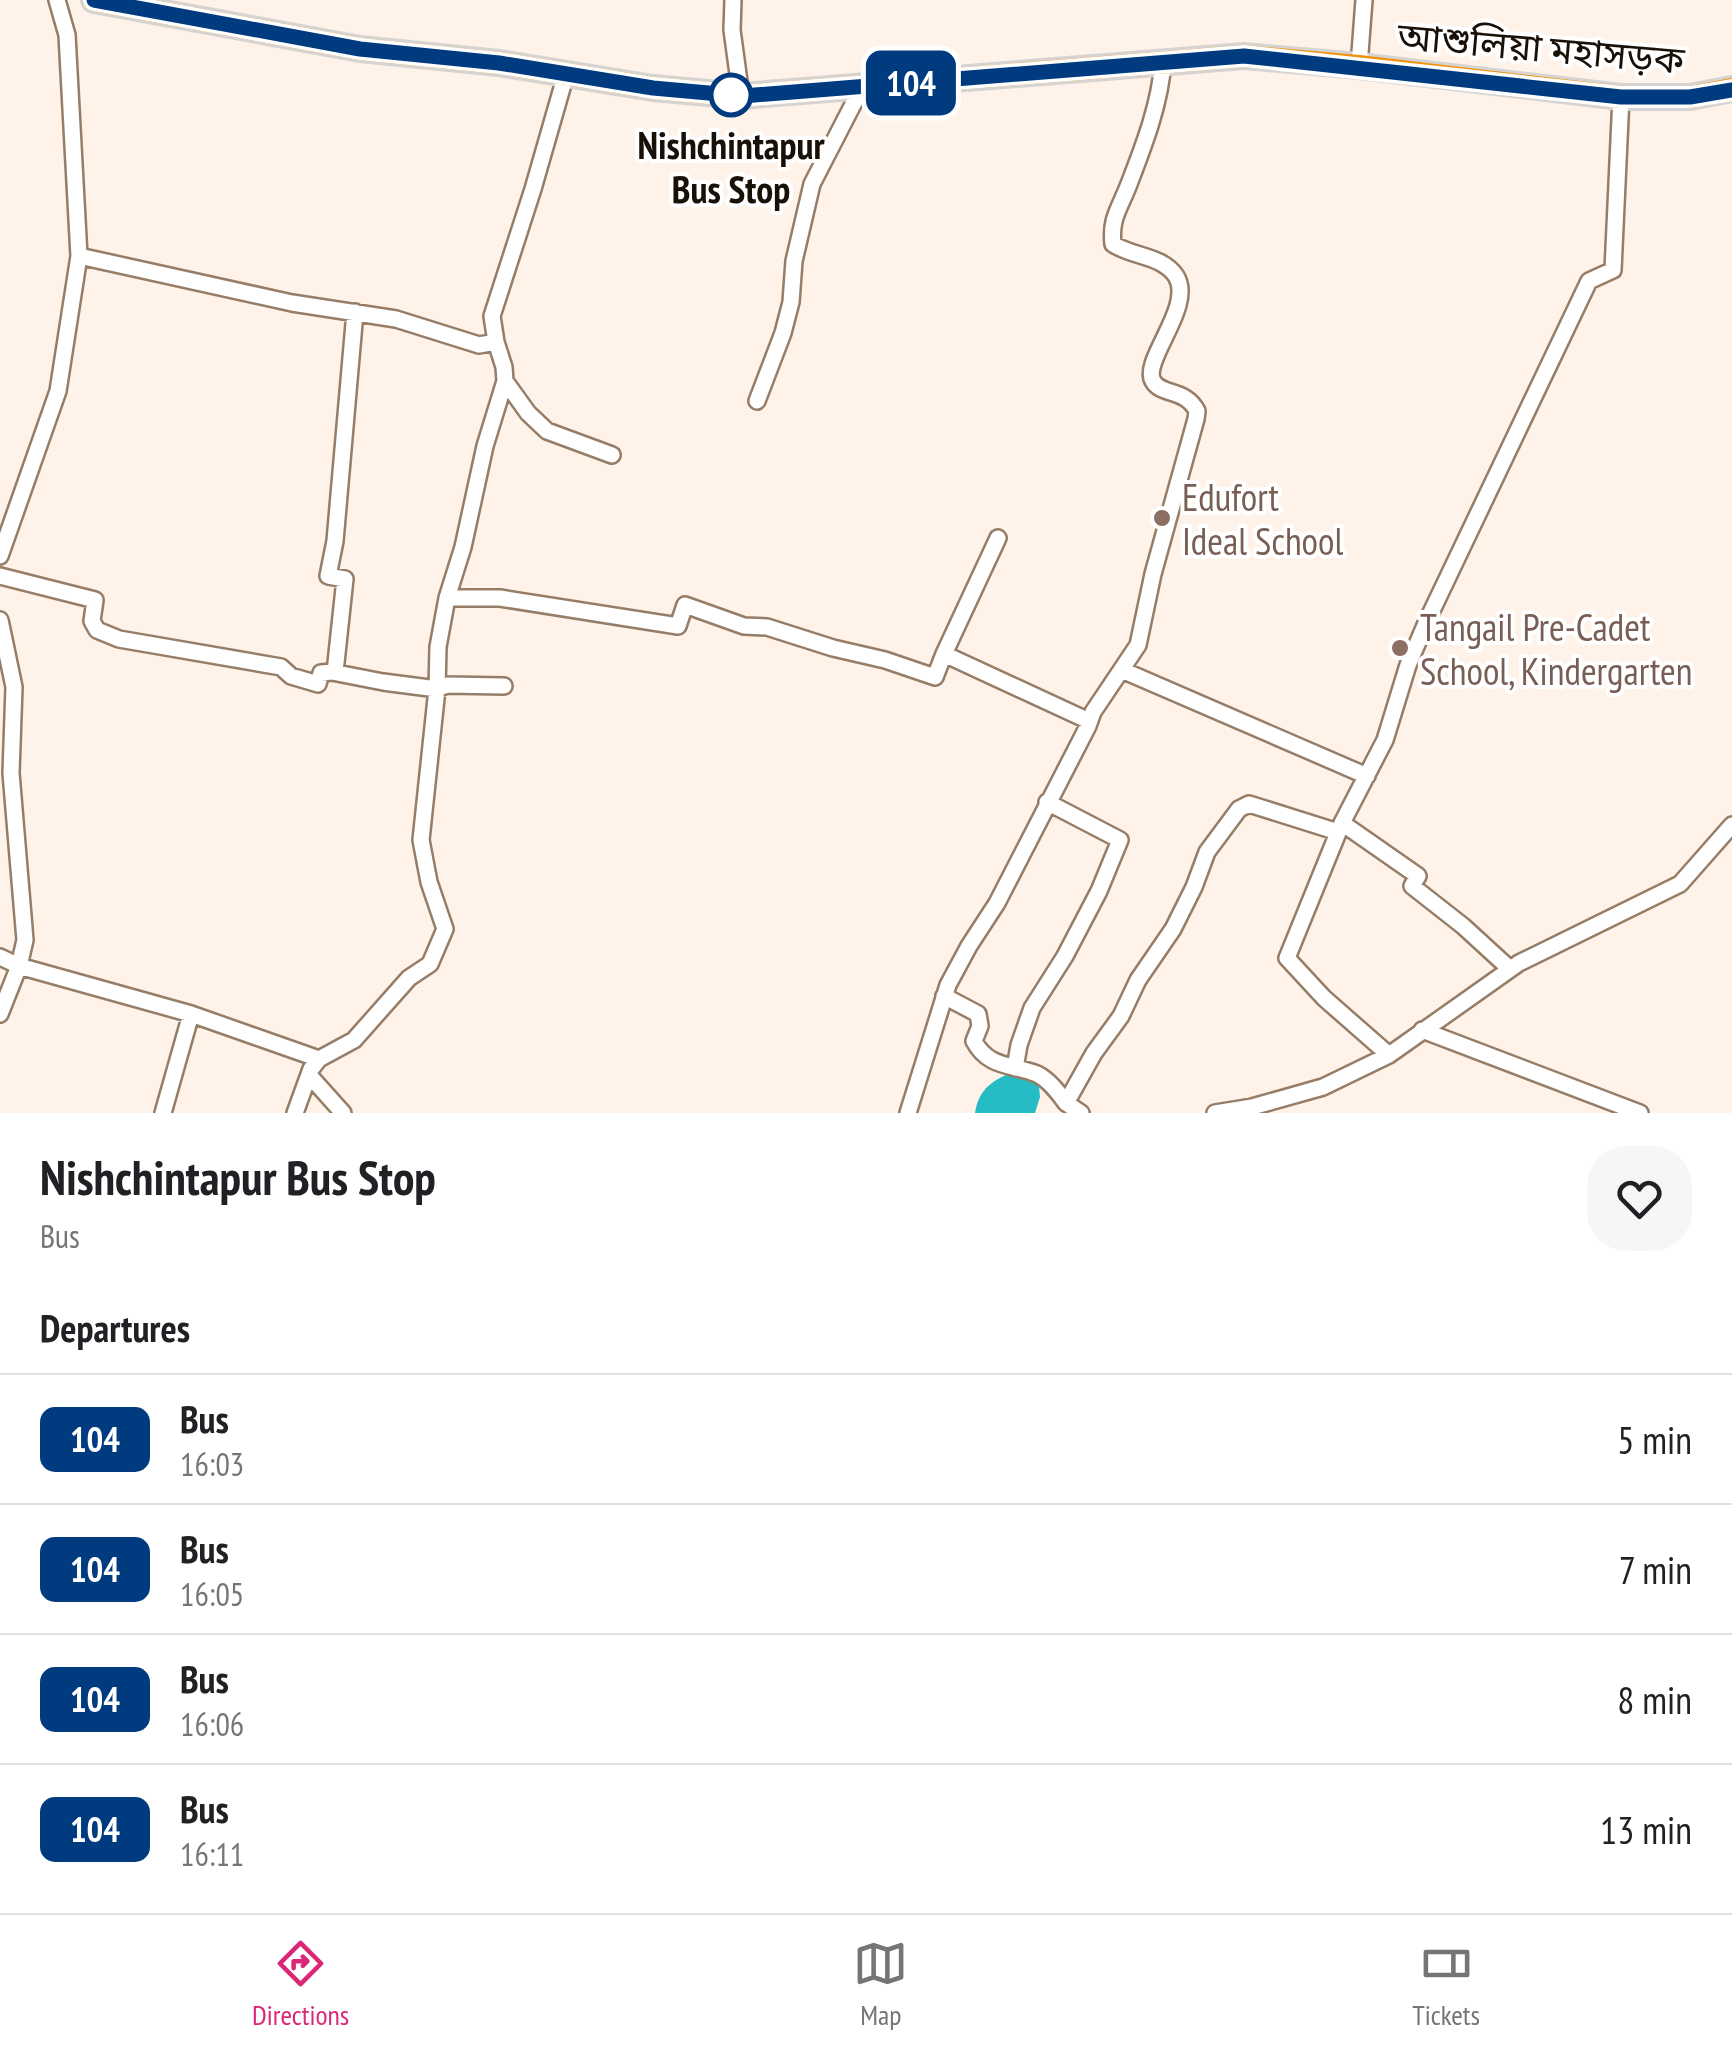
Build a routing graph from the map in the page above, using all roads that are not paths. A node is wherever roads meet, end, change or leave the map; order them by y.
1 (57, 0) edge
2 (94, 0) edge
3 (733, 0) edge
4 (1364, 0) edge
5 (193, 9) edge
6 (1163, 62) junction
7 (1359, 66) junction
8 (566, 74) junction
9 (862, 87) junction
10 (1732, 90) edge
11 (742, 96) junction
12 (1621, 97) junction
13 (79, 256) junction
14 (354, 312) junction
15 (496, 342) junction
16 (506, 381) junction
17 (757, 401) dead end
18 (612, 455) dead end
19 (998, 538) dead end
20 (0, 556) edge
21 (0, 576) edge
22 (447, 598) junction
23 (0, 620) edge
24 (944, 654) junction
25 (1122, 670) junction
26 (335, 672) junction
27 (504, 686) dead end
28 (437, 689) junction
29 (1090, 721) junction
30 (6, 772) edge
31 (1367, 776) junction
32 (1047, 802) junction
33 (1732, 825) edge
34 (1340, 828) junction
35 (0, 957) edge
36 (19, 966) junction
37 (1510, 970) junction
38 (944, 996) junction
39 (0, 1014) edge
40 (191, 1014) junction
41 (1422, 1030) junction
42 (1390, 1055) junction
43 (319, 1059) junction
44 (1014, 1068) junction
45 (309, 1074) junction
46 (1066, 1102) junction
47 (1252, 1110) edge
48 (163, 1113) edge
49 (295, 1113) edge
50 (343, 1113) edge
51 (908, 1113) edge
52 (1081, 1113) edge
53 (1215, 1113) edge
54 (1640, 1113) edge

1 - 13 street
2 - 5 highway, আশুলিয়া মহাসড়ক
3 - 11 street
4 - 7 street
5 - 8 highway, আশুলিয়া মহাসড়ক
6 - 7 highway, আশুলিয়া মহাসড়ক
6 - 9 highway, আশুলিয়া মহাসড়ক
6 - 25 street
7 - 12 highway, আশুলিয়া মহাসড়ক
8 - 11 highway, আশুলিয়া মহাসড়ক
8 - 15 street
9 - 11 highway, আশুলিয়া মহাসড়ক
9 - 17 street
10 - 12 highway, আশুলিয়া মহাসড়ক
12 - 31 street
13 - 14 street
13 - 20 street
14 - 15 street
14 - 26 street
15 - 16 street
16 - 18 street
16 - 22 street
19 - 24 street
21 - 26 street
22 - 24 street
22 - 28 street
23 - 30 street
24 - 29 street
25 - 29 street
25 - 31 street
26 - 28 street
27 - 28 street
28 - 43 street
29 - 32 street
30 - 36 street
31 - 34 street
32 - 38 street
32 - 44 street
33 - 37 street
34 - 37 street
34 - 42 street
34 - 46 street
35 - 36 street
36 - 39 street
36 - 40 street
37 - 41 street
38 - 44 street
38 - 51 street
40 - 43 street
40 - 48 street
41 - 42 street
41 - 54 street
42 - 47 street
43 - 45 street
44 - 46 street
45 - 49 street
45 - 50 street
46 - 52 street
47 - 53 street

